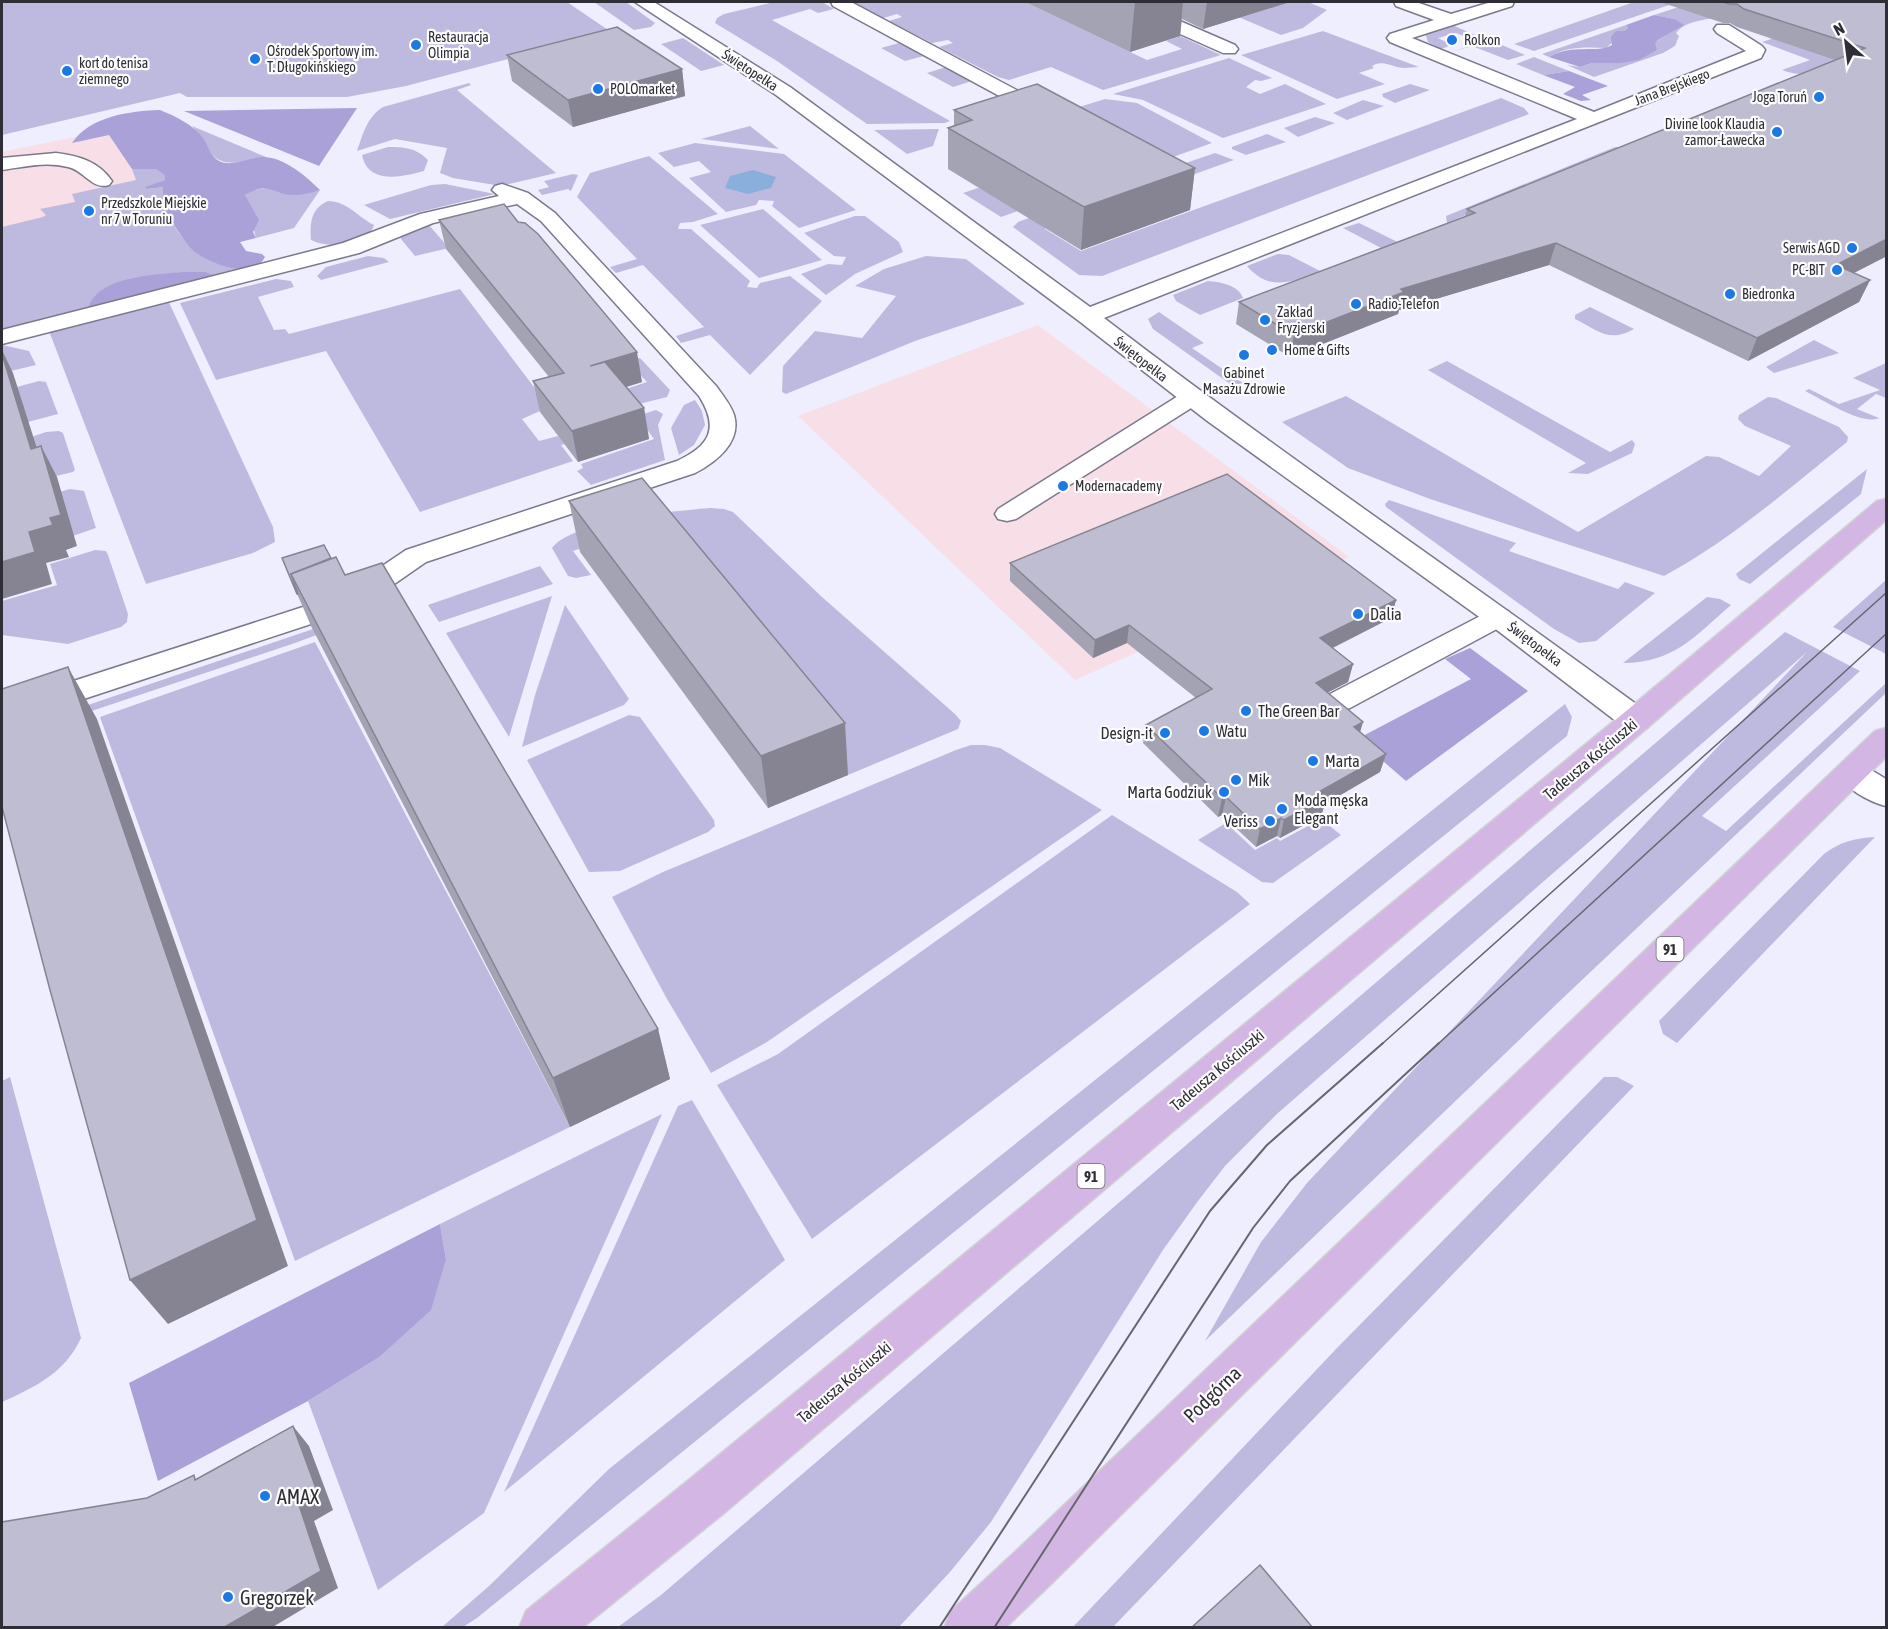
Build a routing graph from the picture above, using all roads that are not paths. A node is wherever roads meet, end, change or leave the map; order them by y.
1 (838, 2) edge
2 (1123, 2) edge
3 (1402, 2) edge
4 (1506, 2) edge
5 (659, 6) edge
6 (1450, 20) junction
7 (1722, 29) edge
8 (1229, 49) dead end
9 (1047, 114) edge
10 (1594, 119) junction
11 (2, 164) edge
12 (102, 181) dead end
13 (1087, 316) junction
14 (2, 337) edge
15 (1191, 398) junction
16 (1887, 507) edge
17 (1007, 514) dead end
18 (1499, 617) junction
19 (1340, 700) edge
20 (2, 715) edge
21 (1636, 720) junction
22 (1887, 739) edge
23 (1852, 773) junction
24 (1887, 794) edge
25 (543, 1628) edge
26 (968, 1628) edge

1 - 9 street
2 - 8 street
3 - 6 street
4 - 6 street
5 - 13 street, Świętopełka
6 - 10 street
7 - 10 street, Jana Brejskiego
10 - 13 street, Jana Brejskiego
11 - 12 street
13 - 15 street, Świętopełka
14 - 20 street
15 - 17 lane
15 - 18 street, Świętopełka
16 - 21 main road, Tadeusza Kościuszki / 91
18 - 19 lane
18 - 21 street, Świętopełka
21 - 25 main road, Tadeusza Kościuszki / 91
22 - 23 main road, 91
23 - 24 street
23 - 26 main road, Podgórna / 91

